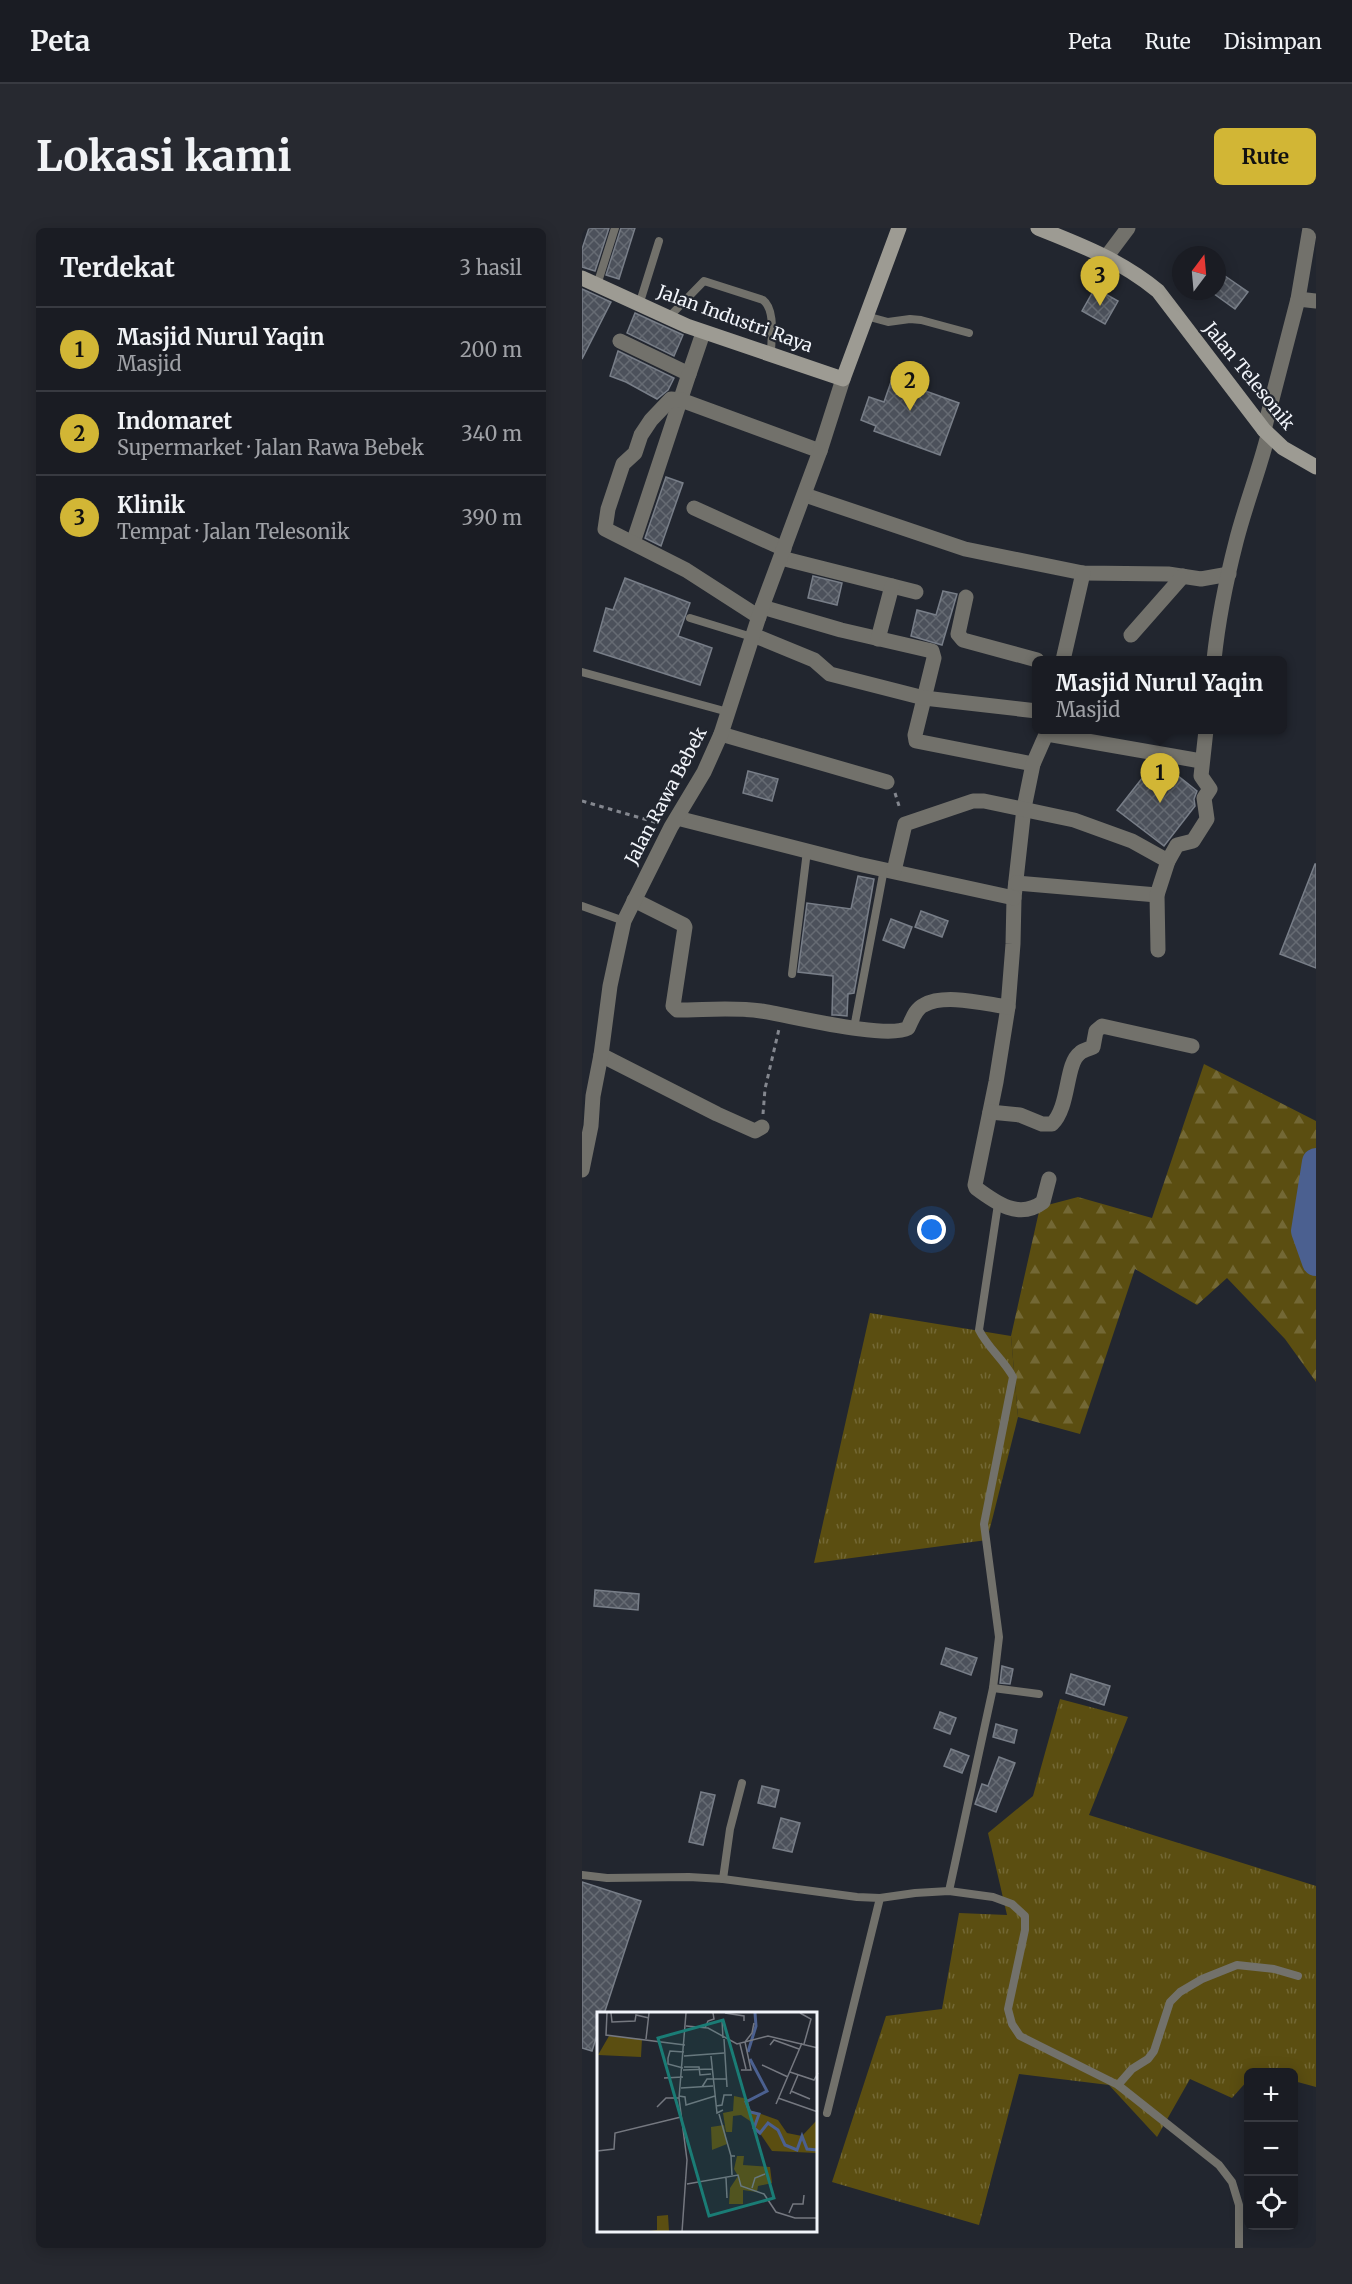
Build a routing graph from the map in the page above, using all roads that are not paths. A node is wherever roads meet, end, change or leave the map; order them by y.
1 (615, 228) edge
2 (899, 228) edge
3 (1038, 228) edge
4 (1128, 228) edge
5 (1310, 228) edge
6 (1056, 231) edge
7 (658, 241) dead end
8 (1107, 256) junction
9 (582, 278) edge
10 (597, 285) junction
11 (1298, 299) junction
12 (1316, 301) edge
13 (639, 305) junction
14 (866, 316) junction
15 (668, 318) junction
16 (703, 333) junction
17 (969, 333) dead end
18 (620, 341) dead end
19 (771, 354) junction
20 (690, 374) junction
21 (843, 379) junction
22 (681, 400) junction
23 (1266, 432) junction
24 (820, 451) junction
25 (1316, 467) edge
26 (805, 495) junction
27 (694, 508) dead end
28 (633, 543) junction
29 (783, 553) junction
30 (1083, 573) junction
31 (1229, 574) junction
32 (1183, 576) junction
33 (892, 586) junction
34 (916, 592) dead end
35 (966, 597) dead end
36 (761, 612) junction
37 (690, 618) dead end
38 (1131, 635) dead end
39 (753, 636) junction
40 (878, 639) junction
41 (1064, 656) edge
42 (1214, 656) edge
43 (1032, 659) edge
44 (582, 672) edge
45 (924, 698) junction
46 (1032, 710) edge
47 (729, 712) junction
48 (721, 734) junction
49 (1047, 734) edge
50 (1059, 734) edge
51 (1205, 734) edge
52 (1201, 761) junction
53 (1033, 764) junction
54 (887, 782) road end
55 (1024, 808) junction
56 (674, 823) junction
57 (807, 851) junction
58 (1168, 861) junction
59 (889, 870) junction
60 (1015, 890) junction
61 (1156, 895) junction
62 (634, 900) junction
63 (582, 906) edge
64 (624, 921) junction
65 (1158, 951) dead end
66 (792, 974) dead end
67 (1008, 1007) junction
68 (855, 1028) junction
69 (1192, 1046) dead end
70 (601, 1055) junction
71 (990, 1112) junction
72 (586, 1126) edge
73 (762, 1127) road end
74 (582, 1170) edge
75 (1049, 1179) dead end
76 (998, 1204) junction
77 (993, 1688) junction
78 (1039, 1694) dead end
79 (742, 1783) dead end
80 (582, 1875) edge
81 (723, 1879) junction
82 (949, 1891) junction
83 (880, 1898) junction
84 (1298, 1976) dead end
85 (1118, 2085) junction
86 (827, 2113) dead end
87 (1239, 2248) edge

1 - 10 lane
2 - 14 street
3 - 6 street, Jalan Telesonik
4 - 8 street
5 - 11 street
6 - 8 street, Jalan Telesonik
7 - 13 lane
8 - 23 street, Jalan Telesonik
9 - 10 street, Jalan Industri Raya
10 - 13 street, Jalan Industri Raya
11 - 12 street
11 - 23 street
13 - 15 street, Jalan Industri Raya
14 - 17 lane
14 - 21 street
15 - 16 street, Jalan Industri Raya
15 - 19 lane
16 - 19 street, Jalan Industri Raya
16 - 20 street
18 - 20 street
19 - 21 street, Jalan Industri Raya
20 - 22 street
21 - 24 street, Jalan Rawa Bebek
22 - 24 street
22 - 28 street
22 - 28 street
23 - 25 street, Jalan Telesonik
23 - 31 street
24 - 26 street, Jalan Rawa Bebek
26 - 29 street, Jalan Rawa Bebek
26 - 30 street
27 - 29 street
28 - 36 street
29 - 33 street
29 - 36 street, Jalan Rawa Bebek
30 - 32 street
30 - 41 street
31 - 32 street
31 - 42 street
32 - 38 street
33 - 34 street
33 - 40 street
35 - 43 street
36 - 39 street, Jalan Rawa Bebek
36 - 40 street
37 - 39 lane
39 - 45 street
39 - 47 street, Jalan Rawa Bebek
40 - 45 street
44 - 47 lane
45 - 46 street
45 - 53 street
47 - 48 street, Jalan Rawa Bebek
48 - 54 street
48 - 56 street, Jalan Rawa Bebek
49 - 53 street
50 - 52 street
51 - 52 street
52 - 58 street
53 - 55 street
55 - 58 street
55 - 59 street
55 - 60 street
56 - 57 street
56 - 62 street, Jalan Rawa Bebek
57 - 59 street
57 - 66 lane
58 - 61 street
59 - 60 street
59 - 68 lane
60 - 61 street
60 - 67 street
61 - 65 street
62 - 64 street, Jalan Rawa Bebek
62 - 68 street
63 - 64 lane
64 - 70 street, Jalan Rawa Bebek
67 - 68 street
67 - 71 street
69 - 71 street
70 - 72 street, Jalan Rawa Bebek
70 - 73 street
71 - 76 street
72 - 74 street, Jalan Rawa Bebek
75 - 76 street
76 - 77 lane
77 - 78 lane
77 - 82 lane
79 - 81 lane
80 - 81 lane
81 - 83 lane
82 - 83 lane
82 - 85 lane
83 - 86 lane
84 - 85 lane
85 - 87 lane

